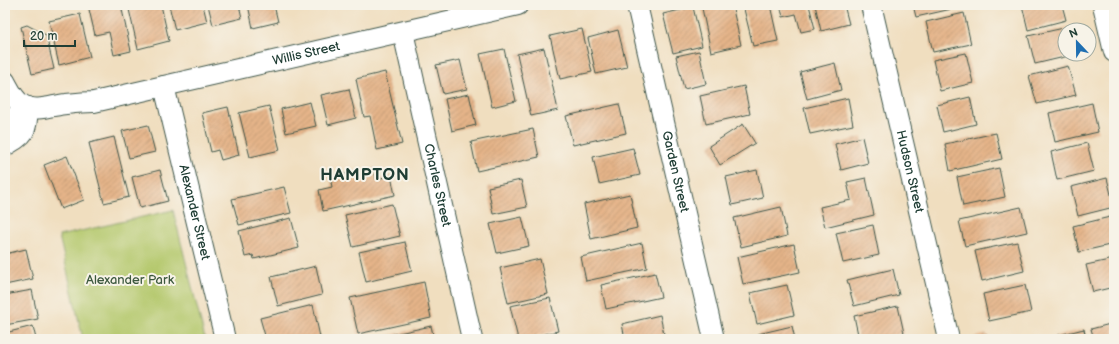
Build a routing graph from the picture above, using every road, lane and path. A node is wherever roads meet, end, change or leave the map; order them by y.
1 (518, 5) edge
2 (637, 5) edge
3 (871, 5) edge
4 (1103, 5) edge
5 (403, 32) junction
6 (1114, 52) edge
7 (5, 81) edge
8 (5, 86) edge
9 (164, 86) junction
10 (20, 117) edge
11 (5, 146) edge
12 (225, 339) edge
13 (472, 339) edge
14 (714, 339) edge
15 (949, 339) edge

1 - 5 street, Willis Street
2 - 14 street, Garden Street
3 - 15 street, Hudson Street
4 - 6 street
5 - 9 street, Willis Street
5 - 13 street, Charles Street
7 - 10 street
8 - 10 street
9 - 10 street, Willis Street
9 - 12 street, Alexander Street
10 - 11 street

